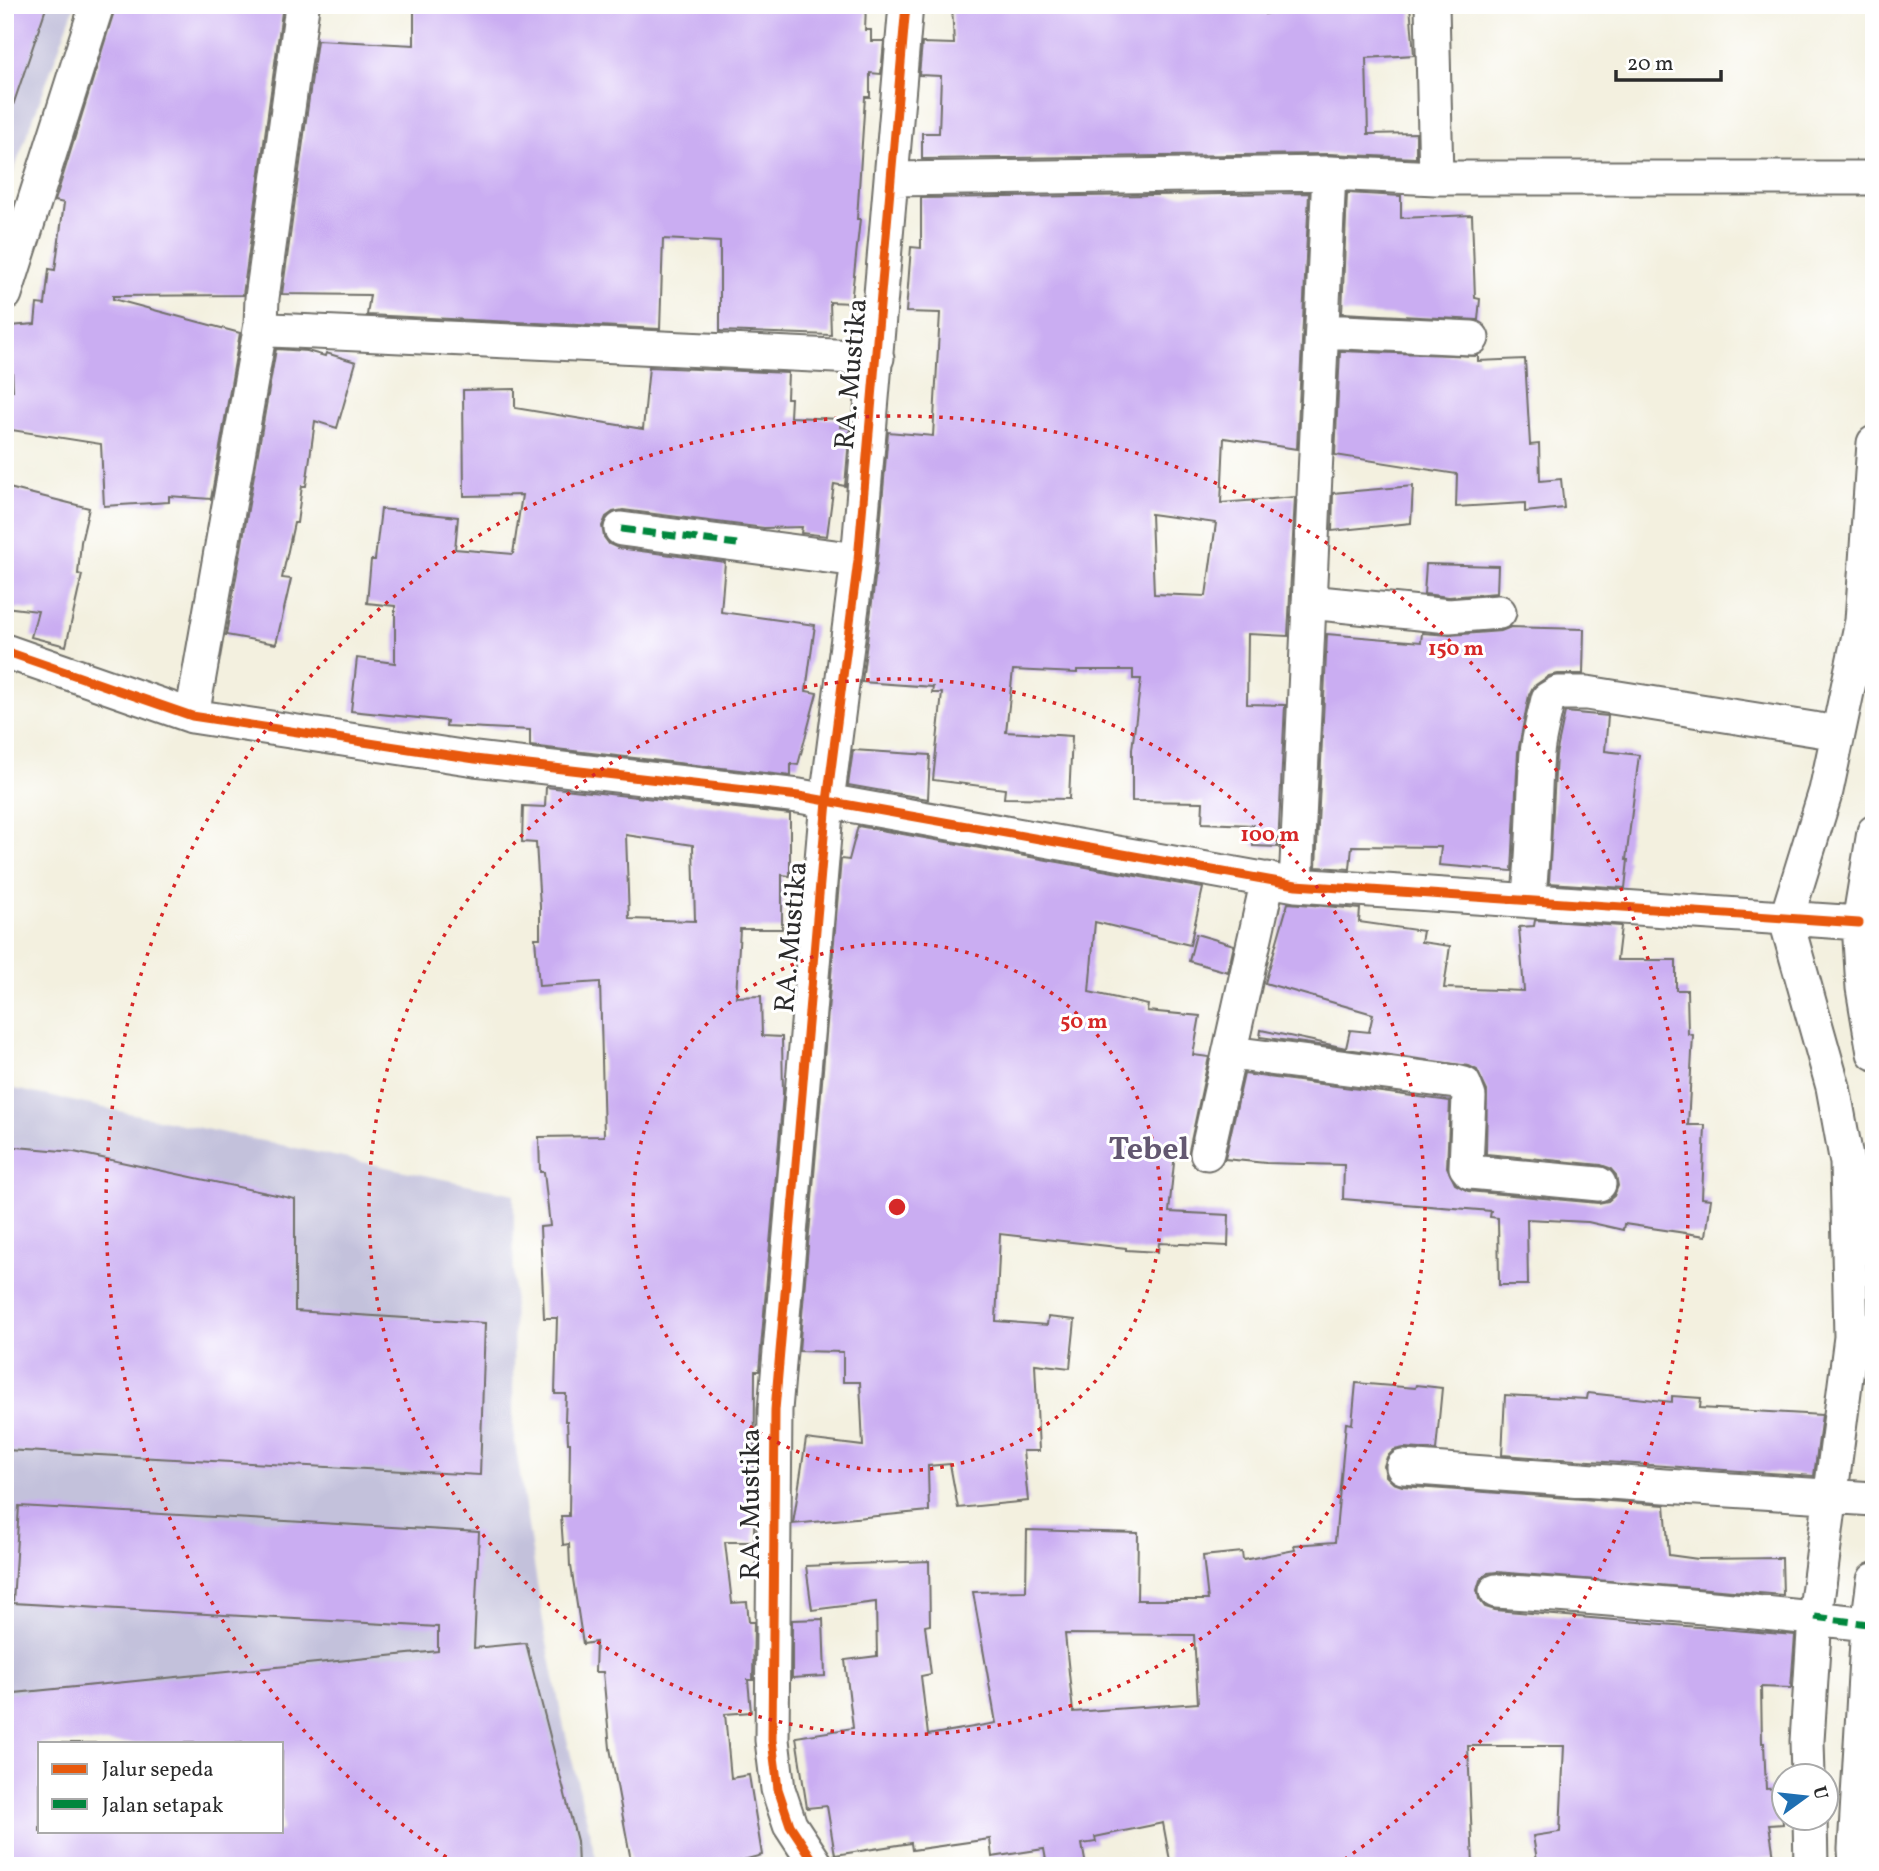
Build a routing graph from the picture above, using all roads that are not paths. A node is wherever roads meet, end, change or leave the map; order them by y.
1 (97, 5) edge
2 (906, 5) edge
3 (1432, 5) edge
4 (302, 7) dead end
5 (1329, 173) junction
6 (1436, 178) junction
7 (1874, 178) edge
8 (891, 179) junction
9 (5, 294) edge
10 (261, 324) junction
11 (1322, 331) junction
12 (1472, 338) dead end
13 (877, 358) junction
14 (1874, 443) edge
15 (621, 529) dead end
16 (858, 560) junction
17 (1309, 602) junction
18 (1499, 612) dead end
19 (5, 651) edge
20 (192, 716) junction
21 (1838, 733) junction
22 (827, 801) junction
23 (1874, 832) edge
24 (1282, 882) junction
25 (1528, 900) junction
26 (1794, 920) junction
27 (1849, 923) junction
28 (1231, 1053) junction
29 (1874, 1053) edge
30 (1207, 1153) dead end
31 (1599, 1184) dead end
32 (1403, 1467) dead end
33 (1851, 1497) edge
34 (1874, 1580) edge
35 (1496, 1591) dead end
36 (1820, 1618) junction
37 (1863, 1624) junction
38 (1808, 1762) edge
39 (1810, 1832) edge
40 (817, 1866) edge
41 (1811, 1866) edge
42 (1856, 1866) edge

1 - 9 street
2 - 8 street, RA. Mustika
3 - 6 street
4 - 10 street
5 - 6 street
5 - 8 street
5 - 11 street
6 - 7 street
8 - 13 street, RA. Mustika
10 - 13 street
10 - 20 street
11 - 12 street
11 - 17 street
13 - 16 street, RA. Mustika
14 - 21 street
15 - 16 street
16 - 22 street, RA. Mustika
17 - 18 street
17 - 24 street
19 - 20 street
20 - 22 street
21 - 25 street
21 - 26 street
22 - 24 street
22 - 40 street, RA. Mustika
23 - 27 street
24 - 25 street
24 - 28 street
25 - 26 street
26 - 27 street
26 - 33 street
27 - 29 street
28 - 30 street
28 - 31 street
32 - 33 street
33 - 36 street
34 - 37 street
35 - 36 street
36 - 37 street
36 - 38 street
37 - 42 street
39 - 41 street

